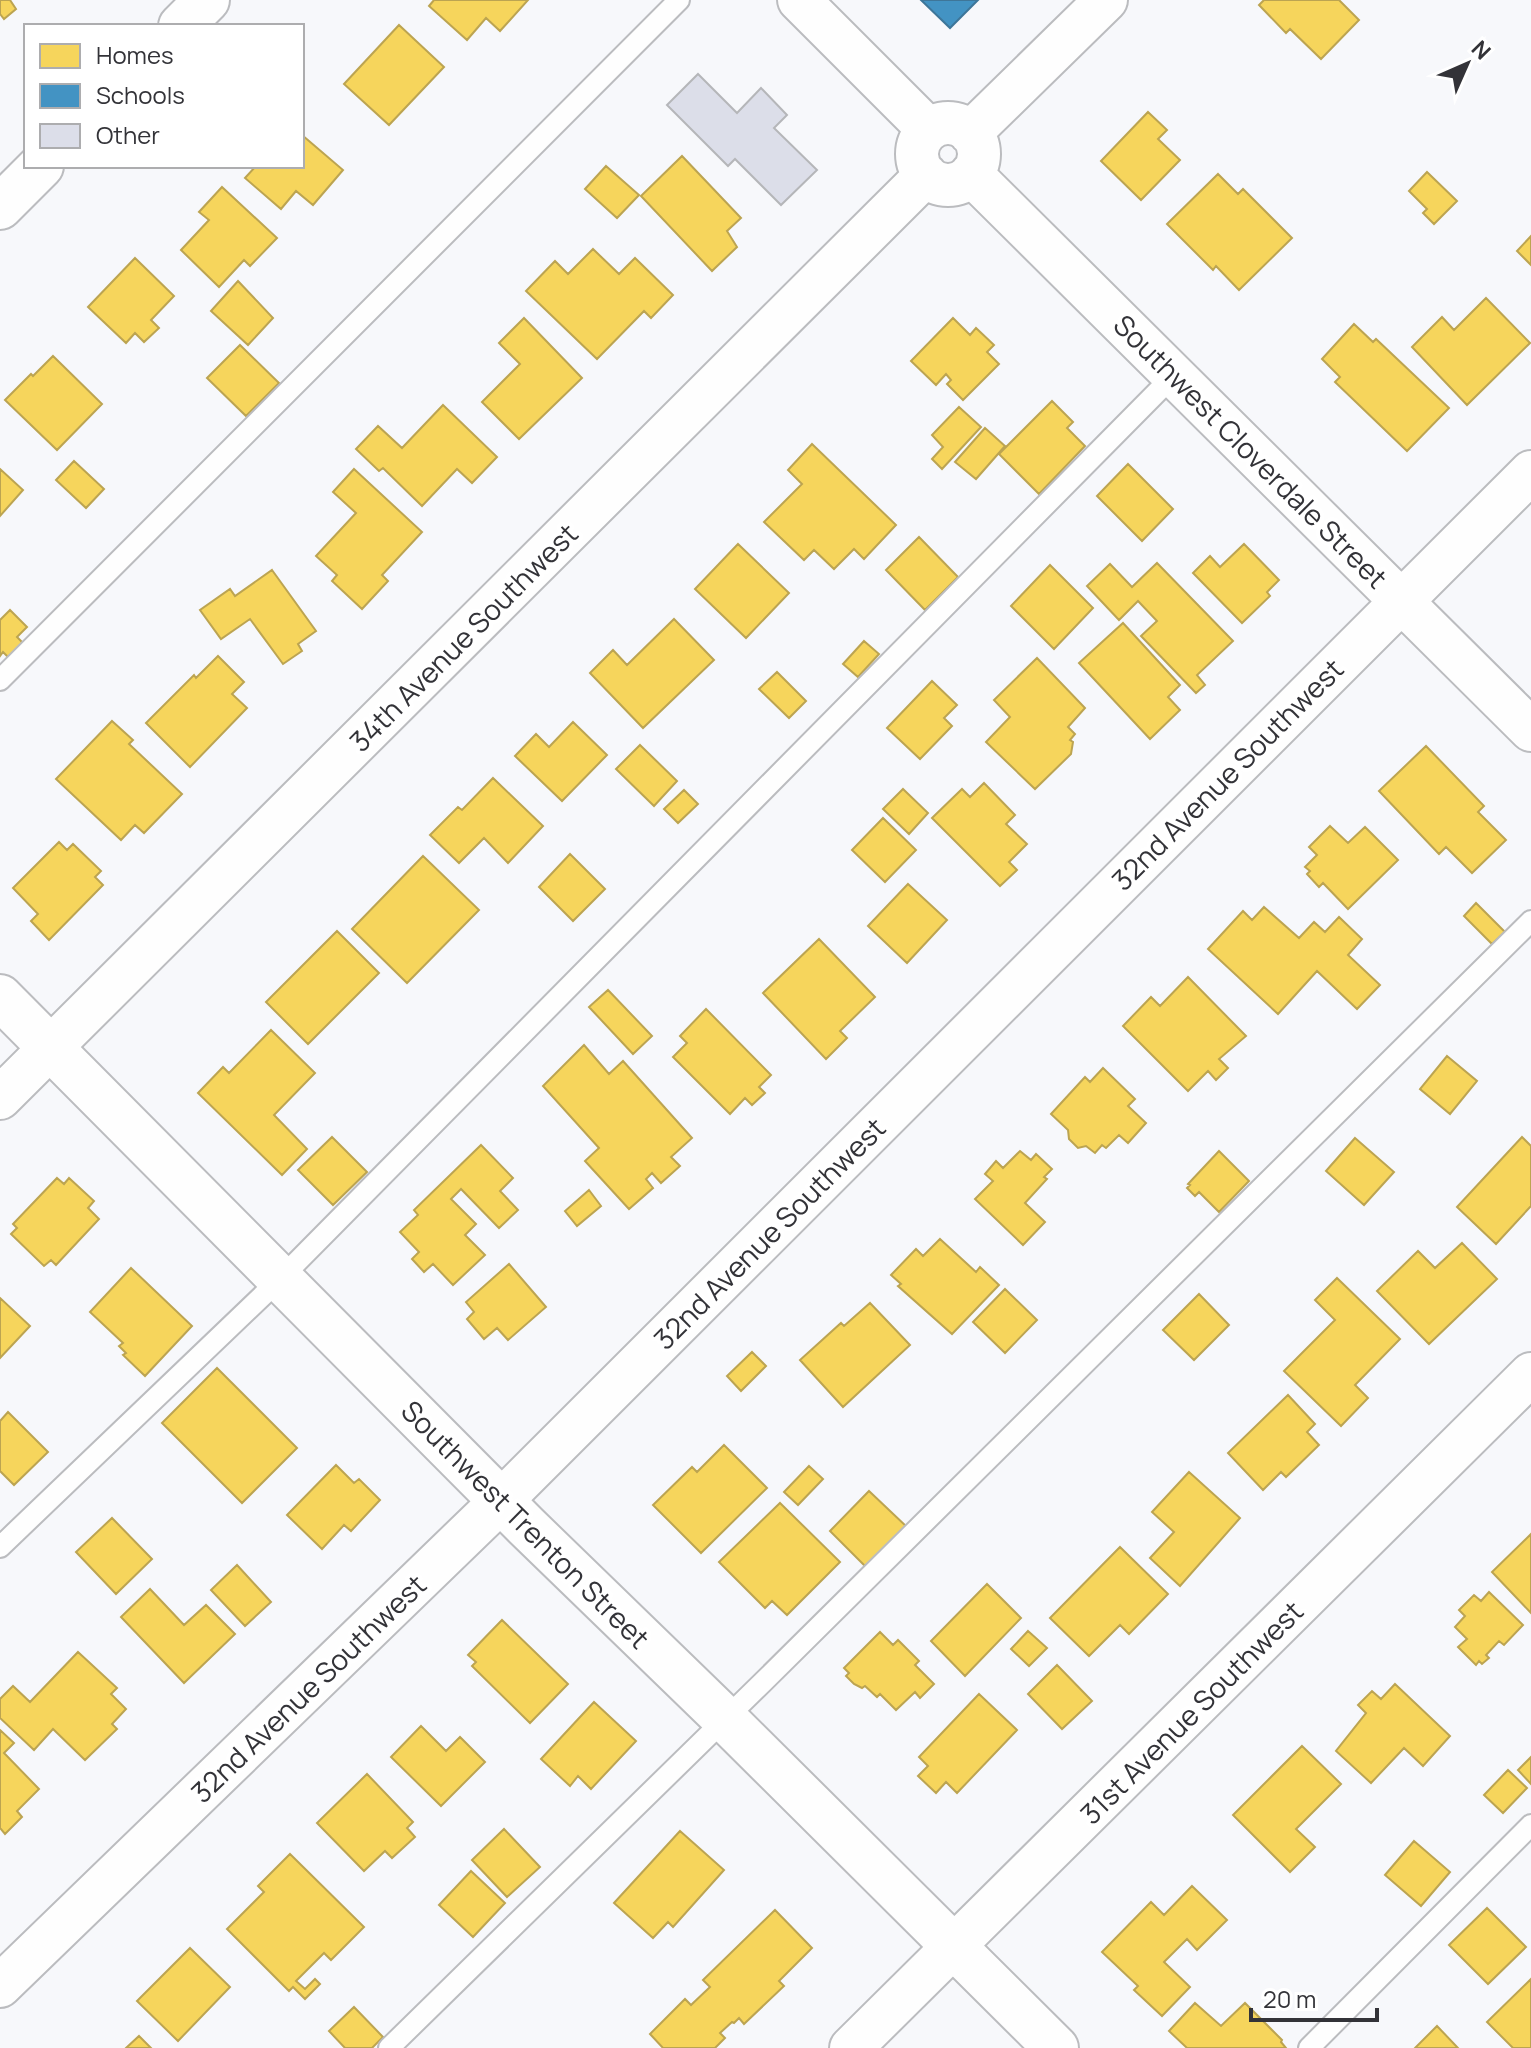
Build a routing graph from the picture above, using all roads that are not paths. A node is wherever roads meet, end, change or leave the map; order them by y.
1 (207, 0) edge
2 (679, 0) edge
3 (799, 0) edge
4 (1106, 0) edge
5 (831, 16) edge
6 (183, 24) edge
7 (928, 129) junction
8 (970, 133) junction
9 (39, 168) edge
10 (971, 174) junction
11 (926, 175) junction
12 (0, 207) edge
13 (1174, 375) junction
14 (1531, 472) edge
15 (1401, 599) junction
16 (0, 680) edge
17 (1531, 730) edge
18 (1531, 921) edge
19 (0, 997) edge
20 (52, 1048) junction
21 (0, 1098) edge
22 (280, 1279) junction
23 (1531, 1374) edge
24 (501, 1501) junction
25 (0, 1547) edge
26 (725, 1719) junction
27 (1531, 1825) edge
28 (955, 1947) junction
29 (0, 1986) edge
30 (389, 2048) edge
31 (851, 2048) edge
32 (1056, 2048) edge
33 (1309, 2048) edge

1 - 6 street
2 - 16 lane
3 - 5 street
4 - 8 street
5 - 7 street
7 - 8 street
7 - 11 street
8 - 10 street
9 - 12 street
10 - 11 street
10 - 13 street, Southwest Cloverdale Street
11 - 20 street, 34th Avenue Southwest
13 - 15 street, Southwest Cloverdale Street
13 - 22 lane
14 - 15 street, 32nd Avenue Southwest
15 - 17 street, Southwest Cloverdale Street
15 - 24 street, 32nd Avenue Southwest
18 - 26 lane
19 - 20 street, Southwest Trenton Street
20 - 21 street, 34th Avenue Southwest
20 - 22 street, Southwest Trenton Street
22 - 24 street, Southwest Trenton Street
22 - 25 lane
23 - 28 street, 31st Avenue Southwest
24 - 26 street, Southwest Trenton Street
24 - 29 street, 32nd Avenue Southwest
26 - 28 street, Southwest Trenton Street
26 - 30 lane
27 - 33 lane
28 - 31 street, 31st Avenue Southwest
28 - 32 street, Southwest Trenton Street

